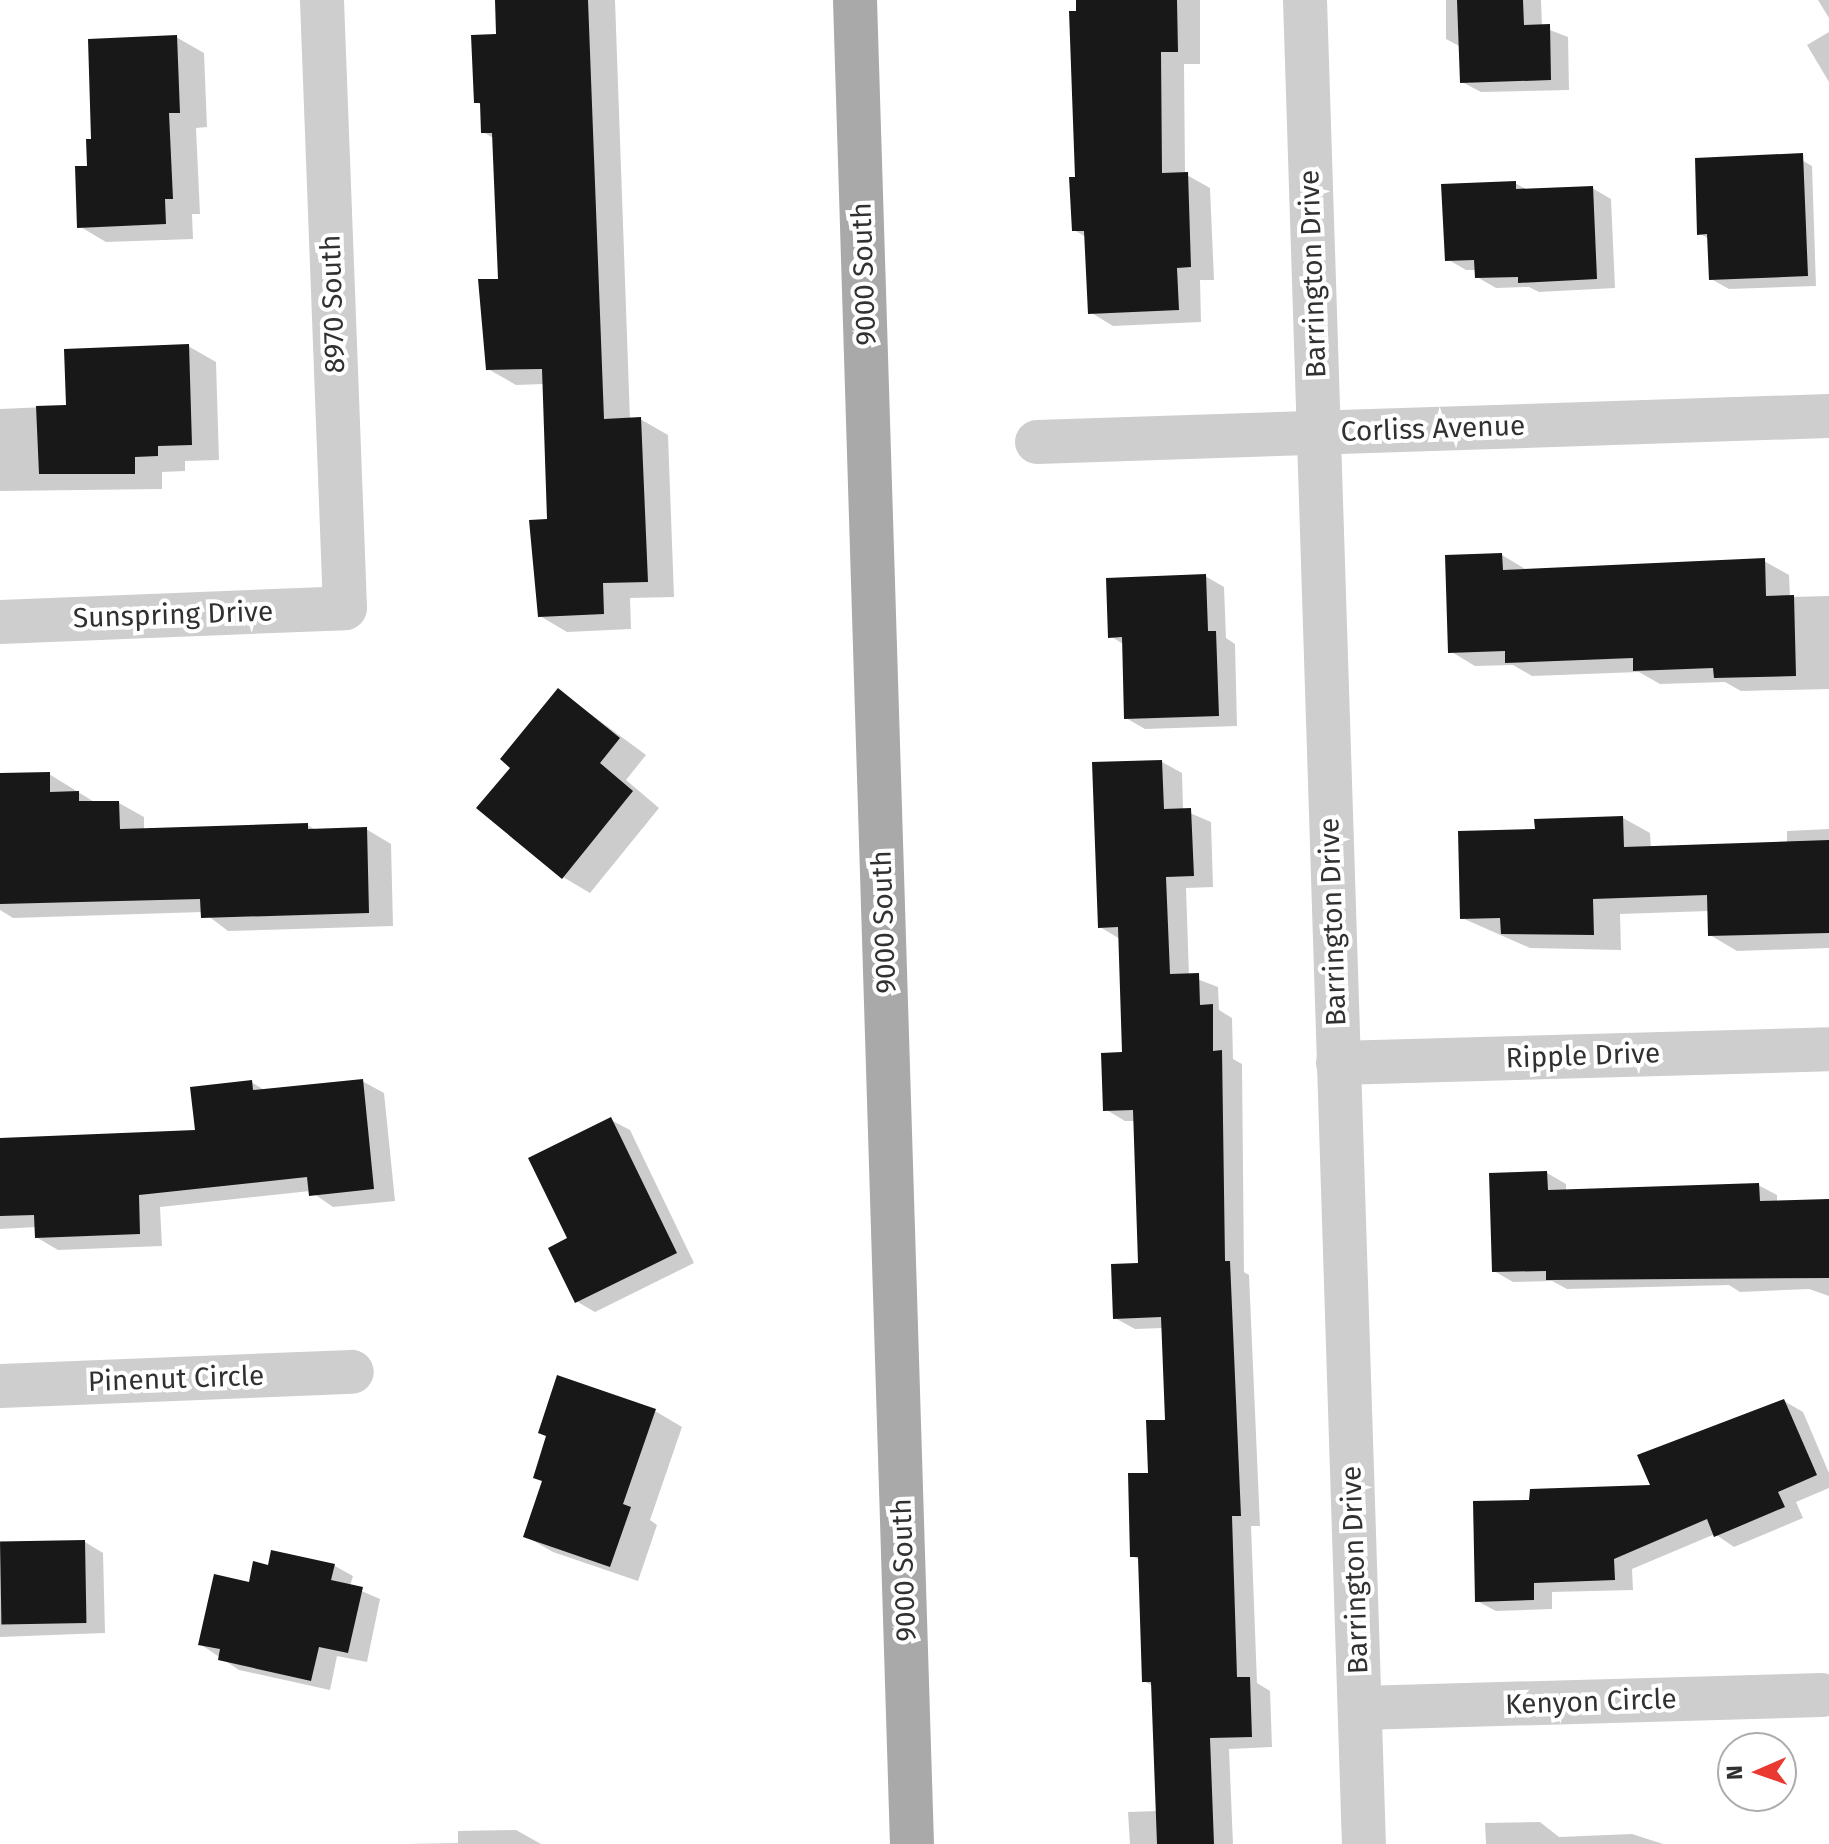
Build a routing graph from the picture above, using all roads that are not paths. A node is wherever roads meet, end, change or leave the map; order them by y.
1 (322, 0) edge
2 (855, 0) edge
3 (1305, 0) edge
4 (1829, 416) edge
5 (1318, 433) junction
6 (1037, 442) dead end
7 (345, 608) joint
8 (0, 622) edge
9 (1829, 1049) edge
10 (1338, 1063) junction
11 (352, 1372) dead end
12 (0, 1386) edge
13 (1822, 1695) dead end
14 (1360, 1708) junction
15 (912, 1844) edge
16 (1364, 1844) edge

1 - 7 street, 8970 South
2 - 15 main road, 9000 South
3 - 5 street, Barrington Drive
4 - 5 street, Corliss Avenue
5 - 6 street, Corliss Avenue
5 - 10 street, Barrington Drive
7 - 8 street, Sunspring Drive
9 - 10 street, Ripple Drive
10 - 14 street, Barrington Drive
11 - 12 street, Pinenut Circle
13 - 14 street, Kenyon Circle
14 - 16 street, Barrington Drive

